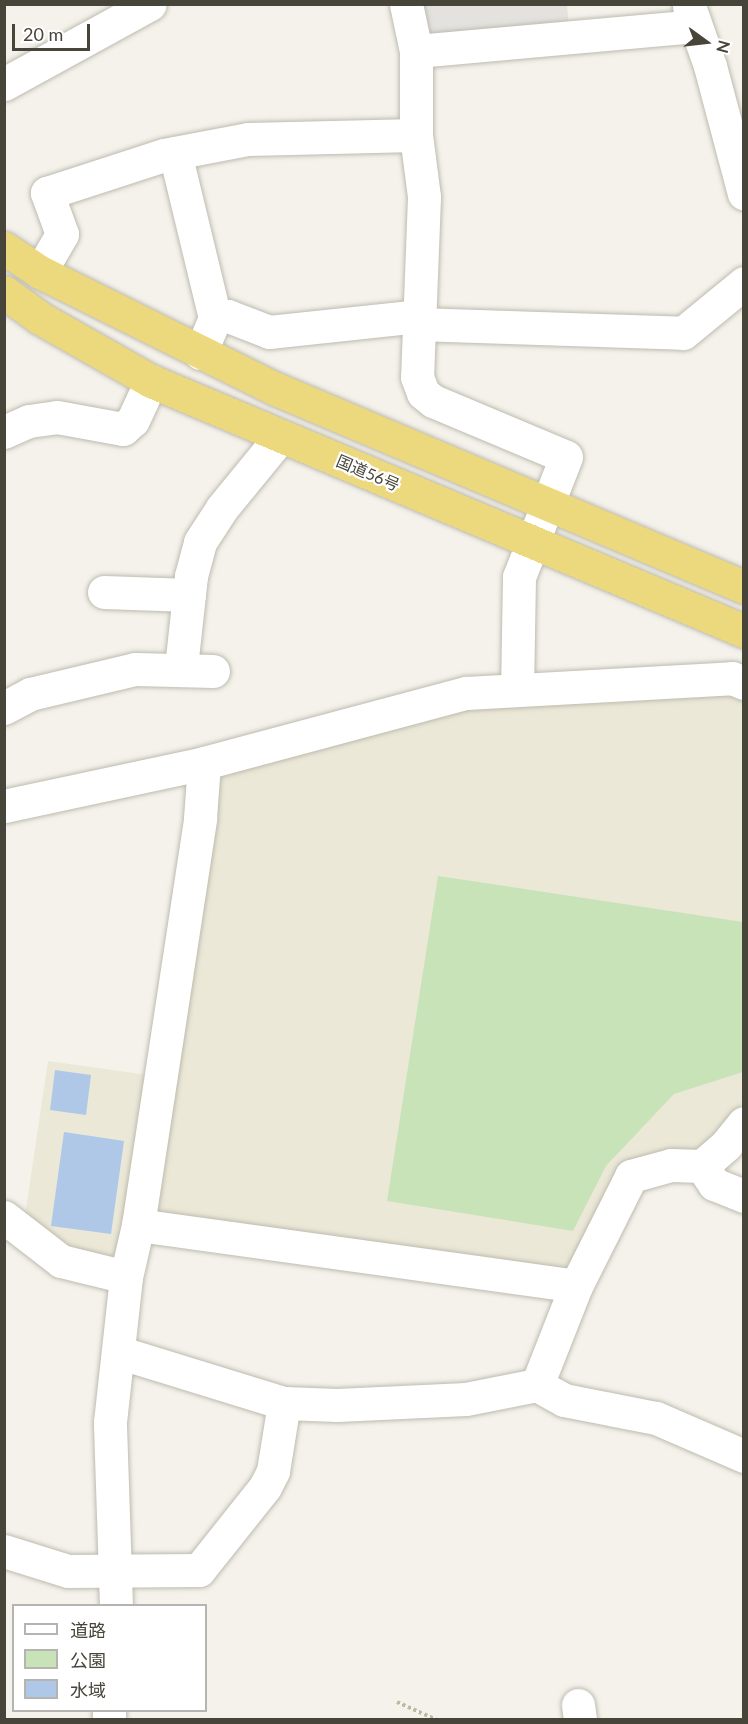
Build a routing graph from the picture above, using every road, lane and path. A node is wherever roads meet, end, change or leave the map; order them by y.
1 (150, 4) edge
2 (406, 4) edge
3 (692, 15) edge
4 (416, 51) junction
5 (4, 84) edge
6 (416, 135) junction
7 (175, 153) junction
8 (744, 194) edge
9 (4, 248) edge
10 (40, 272) junction
11 (744, 283) edge
12 (4, 292) edge
13 (215, 318) junction
14 (418, 320) junction
15 (200, 353) junction
16 (151, 381) junction
17 (4, 432) edge
18 (281, 436) junction
19 (547, 503) junction
20 (530, 541) junction
21 (744, 587) edge
22 (104, 592) dead end
23 (189, 595) junction
24 (744, 631) edge
25 (181, 667) junction
26 (213, 671) dead end
27 (744, 683) edge
28 (518, 689) junction
29 (4, 708) edge
30 (204, 762) junction
31 (4, 806) edge
32 (744, 1123) edge
33 (702, 1166) junction
34 (744, 1196) edge
35 (4, 1217) edge
36 (138, 1225) junction
37 (126, 1277) junction
38 (576, 1286) junction
39 (118, 1352) junction
40 (537, 1385) junction
41 (284, 1403) junction
42 (744, 1456) edge
43 (4, 1551) edge
44 (116, 1570) junction
45 (116, 1604) edge
46 (397, 1702) dead end
47 (437, 1719) edge

1 - 5 street
2 - 4 street
3 - 4 street
3 - 8 street
4 - 6 street
6 - 7 street
6 - 14 street
7 - 10 street
7 - 13 street
9 - 10 highway
10 - 15 highway
11 - 14 street
12 - 16 highway, 国道56号
13 - 14 street
13 - 15 street
14 - 19 street
15 - 19 highway
16 - 17 street
16 - 18 highway, 国道56号
18 - 20 highway, 国道56号
18 - 23 street
19 - 20 street
19 - 21 highway
20 - 24 highway, 国道56号
20 - 28 street
22 - 23 street
23 - 25 street
25 - 26 street
25 - 29 street
27 - 28 street
28 - 30 street
30 - 31 street
30 - 36 street
32 - 33 street
33 - 34 street
33 - 38 street
35 - 37 street
36 - 37 street
36 - 38 street
37 - 39 street
38 - 40 street
39 - 41 street
39 - 44 street
40 - 41 street
40 - 42 street
41 - 44 street
43 - 44 street
44 - 45 street
46 - 47 path

